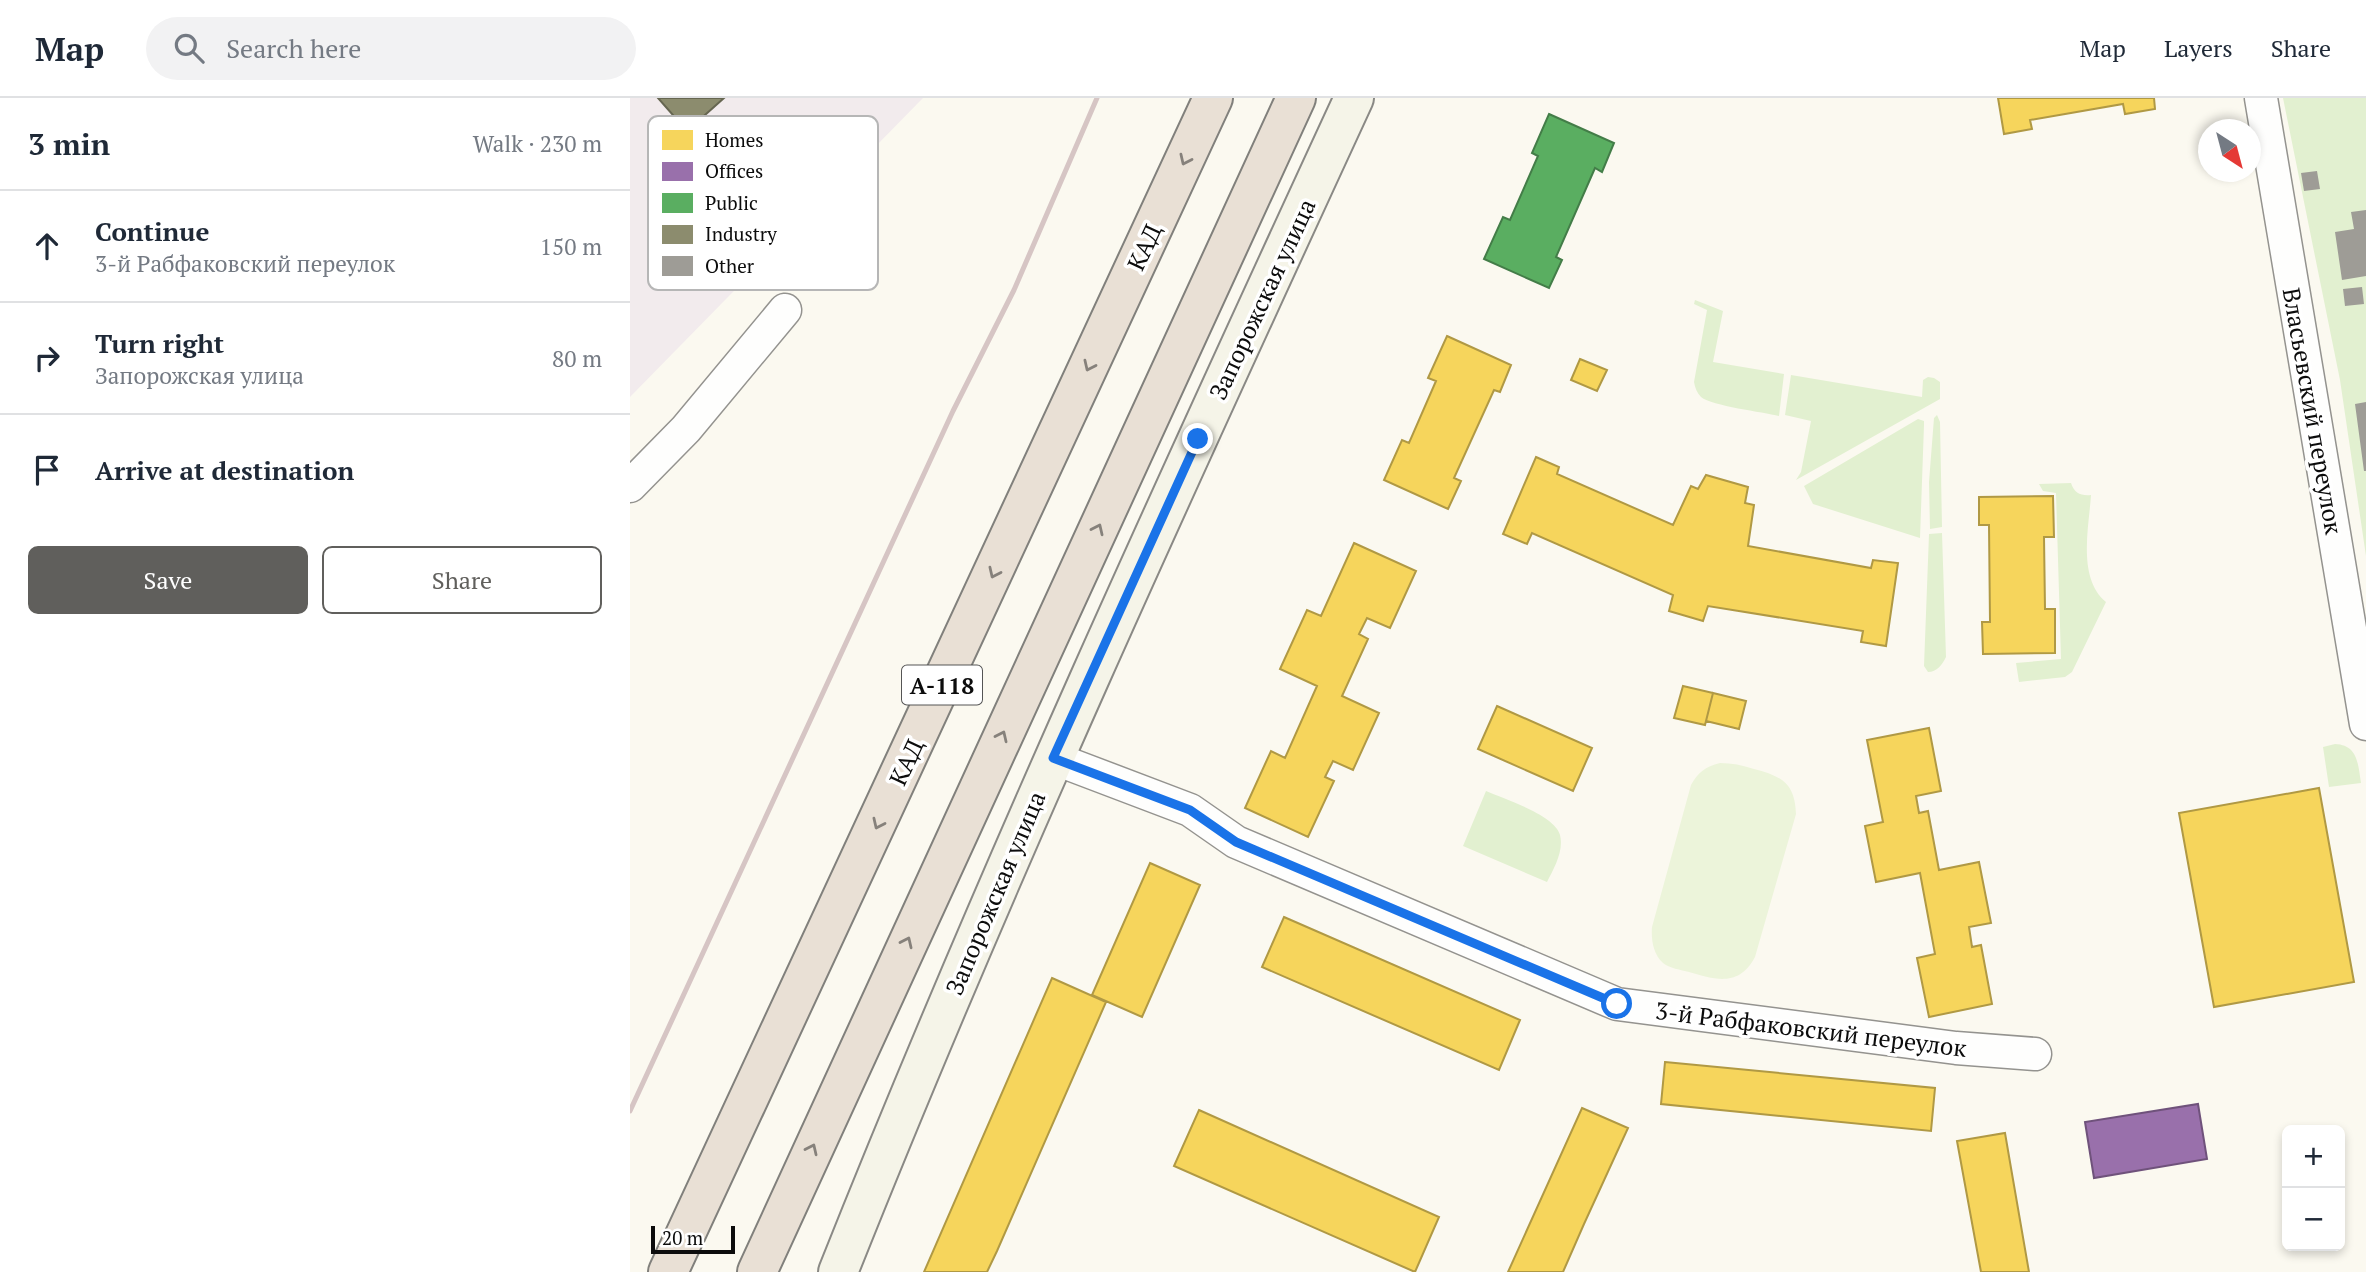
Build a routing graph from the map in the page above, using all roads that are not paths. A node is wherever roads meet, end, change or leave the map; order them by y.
1 (1213, 98) edge
2 (1296, 98) edge
3 (1354, 98) edge
4 (2261, 98) edge
5 (785, 310) dead end
6 (630, 486) edge
7 (2366, 724) edge
8 (1053, 758) junction
9 (2035, 1054) dead end
10 (668, 1272) edge
11 (757, 1272) edge
12 (838, 1272) edge

1 -> 10 highway, КАД / А-118
11 -> 2 highway, А-118
3 - 8 street, Запорожская улица
4 - 7 street, Власьевский переулок
5 - 6 street
8 - 9 street, 3-й Рабфаковский переулок
8 - 12 street, Запорожская улица

